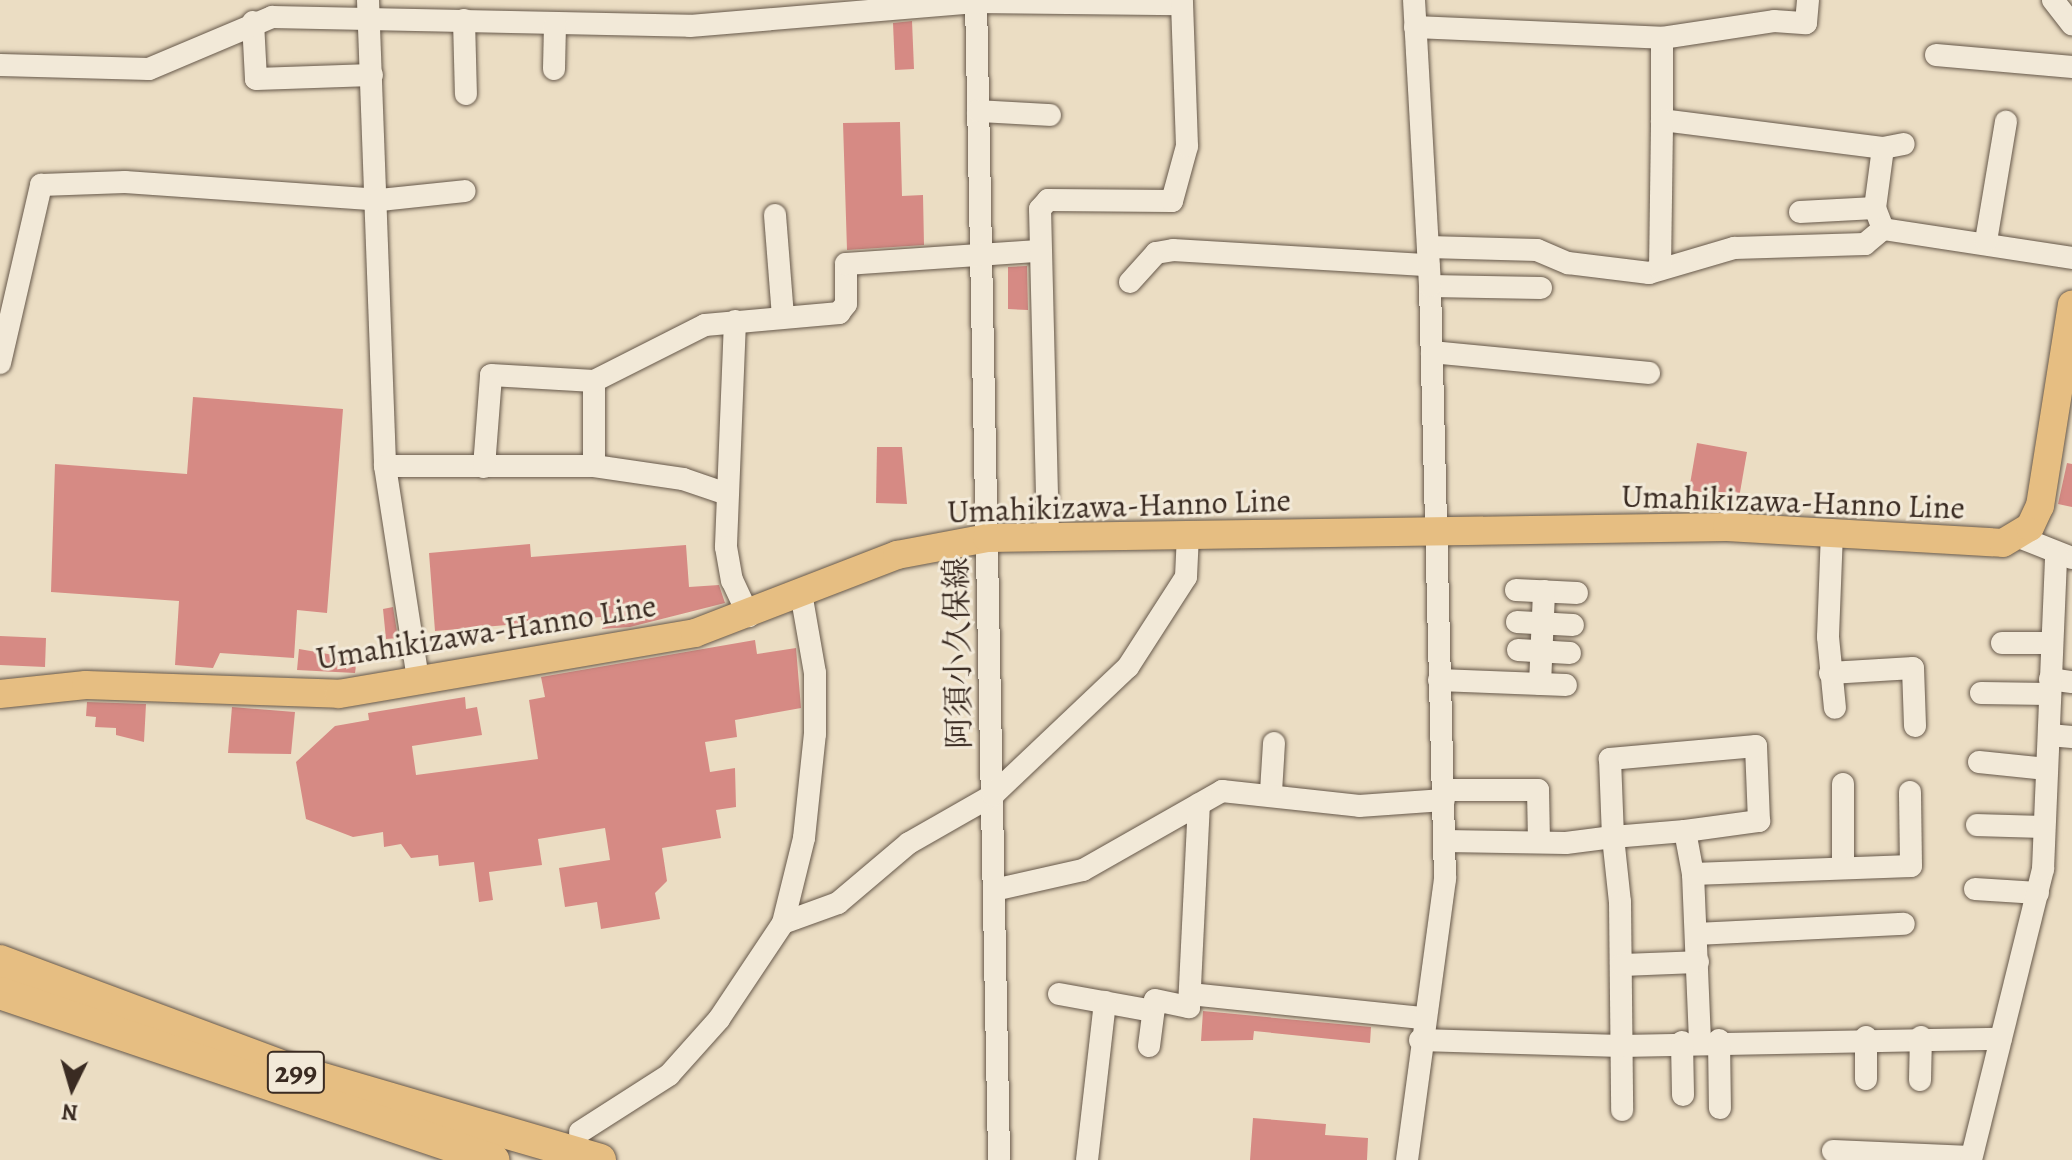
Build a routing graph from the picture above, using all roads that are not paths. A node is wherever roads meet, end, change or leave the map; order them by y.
1 (1414, 0) edge
2 (1808, 0) edge
3 (2053, 0) edge
4 (976, 1) edge
5 (1182, 2) edge
6 (369, 10) edge
7 (464, 20) junction
8 (253, 22) junction
9 (555, 24) junction
10 (2072, 24) edge
11 (1415, 27) junction
12 (1662, 38) junction
13 (1936, 55) dead end
14 (0, 65) edge
15 (2072, 67) edge
16 (554, 69) dead end
17 (372, 75) junction
18 (466, 94) dead end
19 (978, 111) junction
20 (1050, 115) dead end
21 (1662, 120) junction
22 (2006, 122) dead end
23 (465, 191) dead end
24 (380, 200) junction
25 (1800, 212) dead end
26 (775, 215) dead end
27 (1879, 219) junction
28 (1986, 241) junction
29 (1039, 251) junction
30 (980, 255) junction
31 (2072, 258) edge
32 (1429, 266) junction
33 (1660, 269) junction
34 (1130, 282) dead end
35 (1541, 288) dead end
36 (2072, 305) edge
37 (783, 317) junction
38 (735, 321) junction
39 (1432, 352) junction
40 (0, 363) edge
41 (1649, 373) dead end
42 (594, 381) junction
43 (2061, 433) edge
44 (385, 466) junction
45 (594, 466) junction
46 (484, 467) junction
47 (727, 494) junction
48 (1437, 530) junction
49 (1832, 532) junction
50 (1188, 534) junction
51 (1048, 536) junction
52 (2019, 537) junction
53 (987, 538) junction
54 (2064, 555) edge
55 (1516, 590) dead end
56 (1544, 591) junction
57 (801, 593) junction
58 (1577, 593) dead end
59 (749, 616) junction
60 (1517, 622) dead end
61 (1542, 623) junction
62 (1573, 625) dead end
63 (2002, 643) dead end
64 (2051, 643) junction
65 (1518, 650) dead end
66 (1541, 651) junction
67 (1570, 653) dead end
68 (1830, 673) junction
69 (418, 678) junction
70 (1439, 680) junction
71 (1540, 684) junction
72 (1566, 685) dead end
73 (2057, 685) edge
74 (3, 691) edge
75 (1981, 693) dead end
76 (1835, 708) dead end
77 (1915, 726) dead end
78 (2049, 735) junction
79 (2072, 737) edge
80 (1274, 743) dead end
81 (1979, 762) dead end
82 (2047, 769) junction
83 (1843, 784) dead end
84 (1271, 792) junction
85 (1910, 792) dead end
86 (993, 795) junction
87 (1443, 795) junction
88 (1199, 804) junction
89 (1977, 825) dead end
90 (2041, 827) junction
91 (1685, 831) junction
92 (1613, 837) junction
93 (1445, 841) junction
94 (1539, 842) junction
95 (1843, 868) junction
96 (1693, 874) junction
97 (1975, 889) dead end
98 (994, 890) junction
99 (2038, 893) junction
100 (783, 923) junction
101 (1904, 924) dead end
102 (1696, 934) junction
103 (0, 961) edge
104 (1698, 962) junction
105 (1621, 965) junction
106 (0, 993) edge
107 (1059, 994) dead end
108 (1190, 994) junction
109 (1105, 1002) junction
110 (1153, 1011) junction
111 (1421, 1029) junction
112 (1866, 1037) junction
113 (1921, 1037) junction
114 (2001, 1039) junction
115 (1700, 1041) junction
116 (1149, 1046) dead end
117 (1621, 1046) junction
118 (1866, 1079) dead end
119 (1920, 1080) dead end
120 (1683, 1095) dead end
121 (1720, 1108) dead end
122 (1622, 1110) dead end
123 (580, 1132) dead end
124 (1833, 1151) dead end
125 (1971, 1158) edge
126 (493, 1160) edge
127 (600, 1160) edge
128 (999, 1160) edge
129 (1087, 1160) edge
130 (1407, 1160) edge

1 - 11 street
2 - 12 street
3 - 10 street
4 - 5 street
4 - 9 street
4 - 19 street, 阿須小久保線
5 - 29 street
6 - 7 street
6 - 8 street
6 - 17 street
7 - 9 street
7 - 18 street
8 - 14 street
8 - 17 street
9 - 16 street
11 - 12 street
11 - 32 street
12 - 21 street
13 - 15 street
17 - 24 street
19 - 20 street
19 - 30 street, 阿須小久保線
21 - 27 street
21 - 33 street
22 - 28 street
23 - 24 street
24 - 40 street
24 - 44 street
25 - 27 street
26 - 37 street
27 - 28 street
27 - 33 street
28 - 31 street
29 - 30 street
29 - 51 street
30 - 37 street
30 - 53 street, 阿須小久保線
32 - 33 street
32 - 34 street
32 - 35 street
32 - 39 street
36 - 43 main road
37 - 38 street
38 - 42 street
38 - 47 street
39 - 41 street
39 - 48 street
42 - 45 street
42 - 46 street
43 - 52 main road
44 - 46 street
44 - 69 street
45 - 46 street
45 - 47 street
47 - 59 street
48 - 49 main road, Umahikizawa-Hanno Line
48 - 50 main road, Umahikizawa-Hanno Line
48 - 70 street
49 - 52 main road, Umahikizawa-Hanno Line
49 - 68 street
50 - 51 main road, Umahikizawa-Hanno Line
50 - 86 street
51 - 53 main road, Umahikizawa-Hanno Line
52 - 54 street
53 - 57 main road, Umahikizawa-Hanno Line
53 - 86 street, 阿須小久保線
54 - 64 street
55 - 56 street
56 - 58 street
56 - 61 street
57 - 59 main road, Umahikizawa-Hanno Line
57 - 100 street
59 - 69 main road, Umahikizawa-Hanno Line
60 - 61 street
61 - 62 street
61 - 66 street
63 - 64 street
64 - 73 street
65 - 66 street
66 - 67 street
66 - 71 street
68 - 76 street
68 - 77 street
69 - 74 main road, Umahikizawa-Hanno Line
70 - 71 street
70 - 87 street
71 - 72 street
73 - 75 street
73 - 78 street
78 - 79 street
78 - 82 street
80 - 84 street
81 - 82 street
82 - 90 street
83 - 95 street
84 - 87 street
84 - 88 street
85 - 95 street
86 - 98 street, 阿須小久保線
86 - 100 street
87 - 93 street
87 - 94 street
88 - 98 street
88 - 108 street
89 - 90 street
90 - 99 street
91 - 92 street
91 - 92 street
91 - 96 street
92 - 94 street
92 - 105 street
93 - 94 street
93 - 111 street
95 - 96 street
96 - 102 street
97 - 99 street
98 - 128 street, 阿須小久保線
99 - 114 street
100 - 123 street
101 - 102 street
102 - 104 street
103 - 127 highway, 299
104 - 105 street
104 - 115 street
105 - 117 street
106 - 126 highway, 299
107 - 109 street
108 - 110 street
108 - 111 street
109 - 110 street
109 - 129 street
110 - 116 street
111 - 117 street
111 - 130 street
112 - 113 street
112 - 115 street
112 - 118 street
113 - 114 street
113 - 119 street
114 - 125 street
115 - 117 street
115 - 120 street
115 - 121 street
117 - 122 street
124 - 125 street

